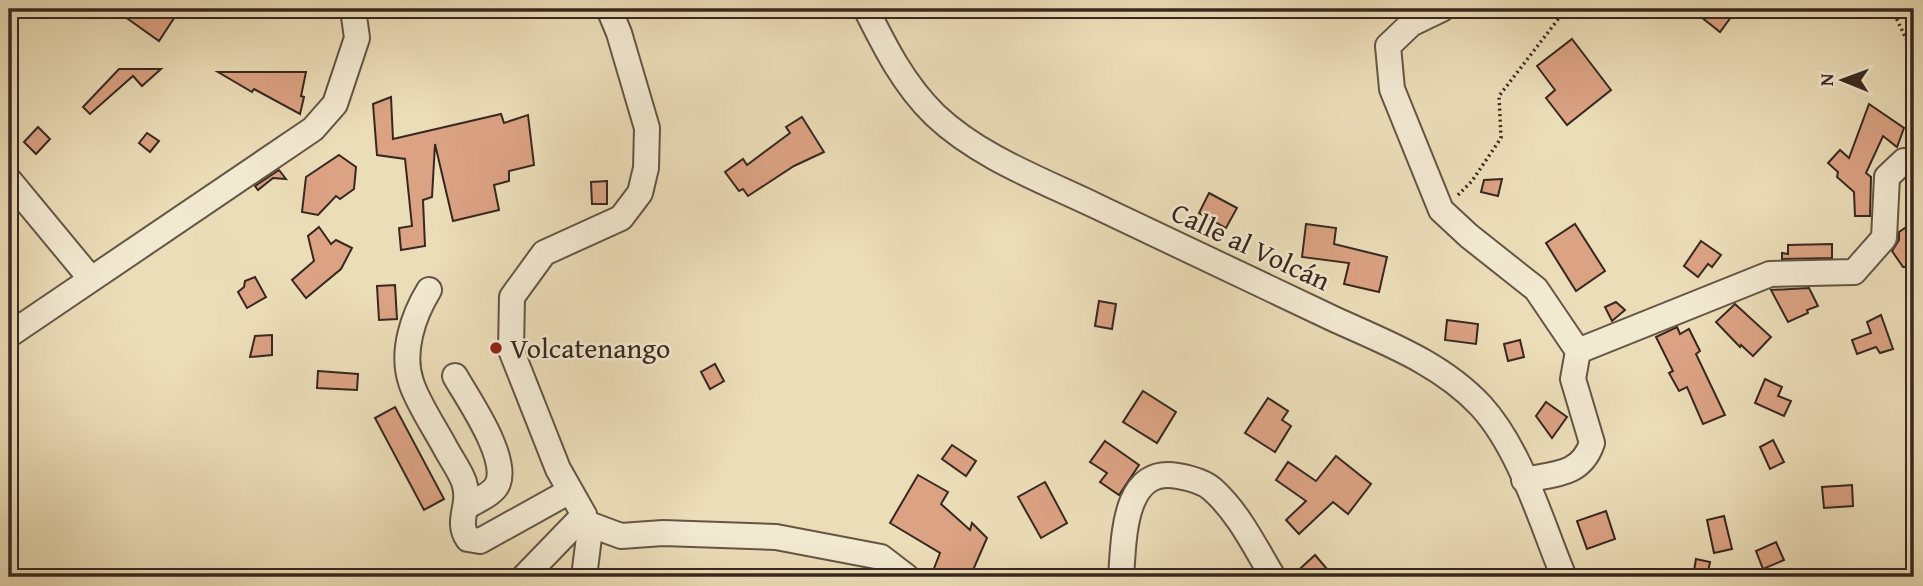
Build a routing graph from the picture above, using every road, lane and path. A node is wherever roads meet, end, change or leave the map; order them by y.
1 (354, 9) edge
2 (609, 9) edge
3 (866, 9) edge
4 (1443, 9) edge
5 (1566, 9) edge
6 (1892, 9) edge
7 (1914, 46) edge
8 (1914, 162) edge
9 (9, 180) edge
10 (1441, 210) junction
11 (91, 279) junction
12 (429, 290) dead end
13 (9, 335) edge
14 (1578, 351) junction
15 (454, 376) dead end
16 (1524, 480) junction
17 (570, 491) junction
18 (468, 506) junction
19 (585, 519) junction
20 (524, 577) edge
21 (584, 577) edge
22 (907, 577) edge
23 (1121, 577) edge
24 (1273, 577) edge
25 (1564, 577) edge

1 - 11 street
2 - 17 street
3 - 16 street, Calle al Volcán
4 - 10 street
5 - 10 path
6 - 7 path
8 - 14 street
9 - 11 street
10 - 14 street
11 - 13 street
12 - 18 street
14 - 16 street
15 - 18 street
16 - 25 street, Calle al Volcán
17 - 18 street
17 - 19 street
19 - 20 street
19 - 21 street
19 - 22 street
23 - 24 street

